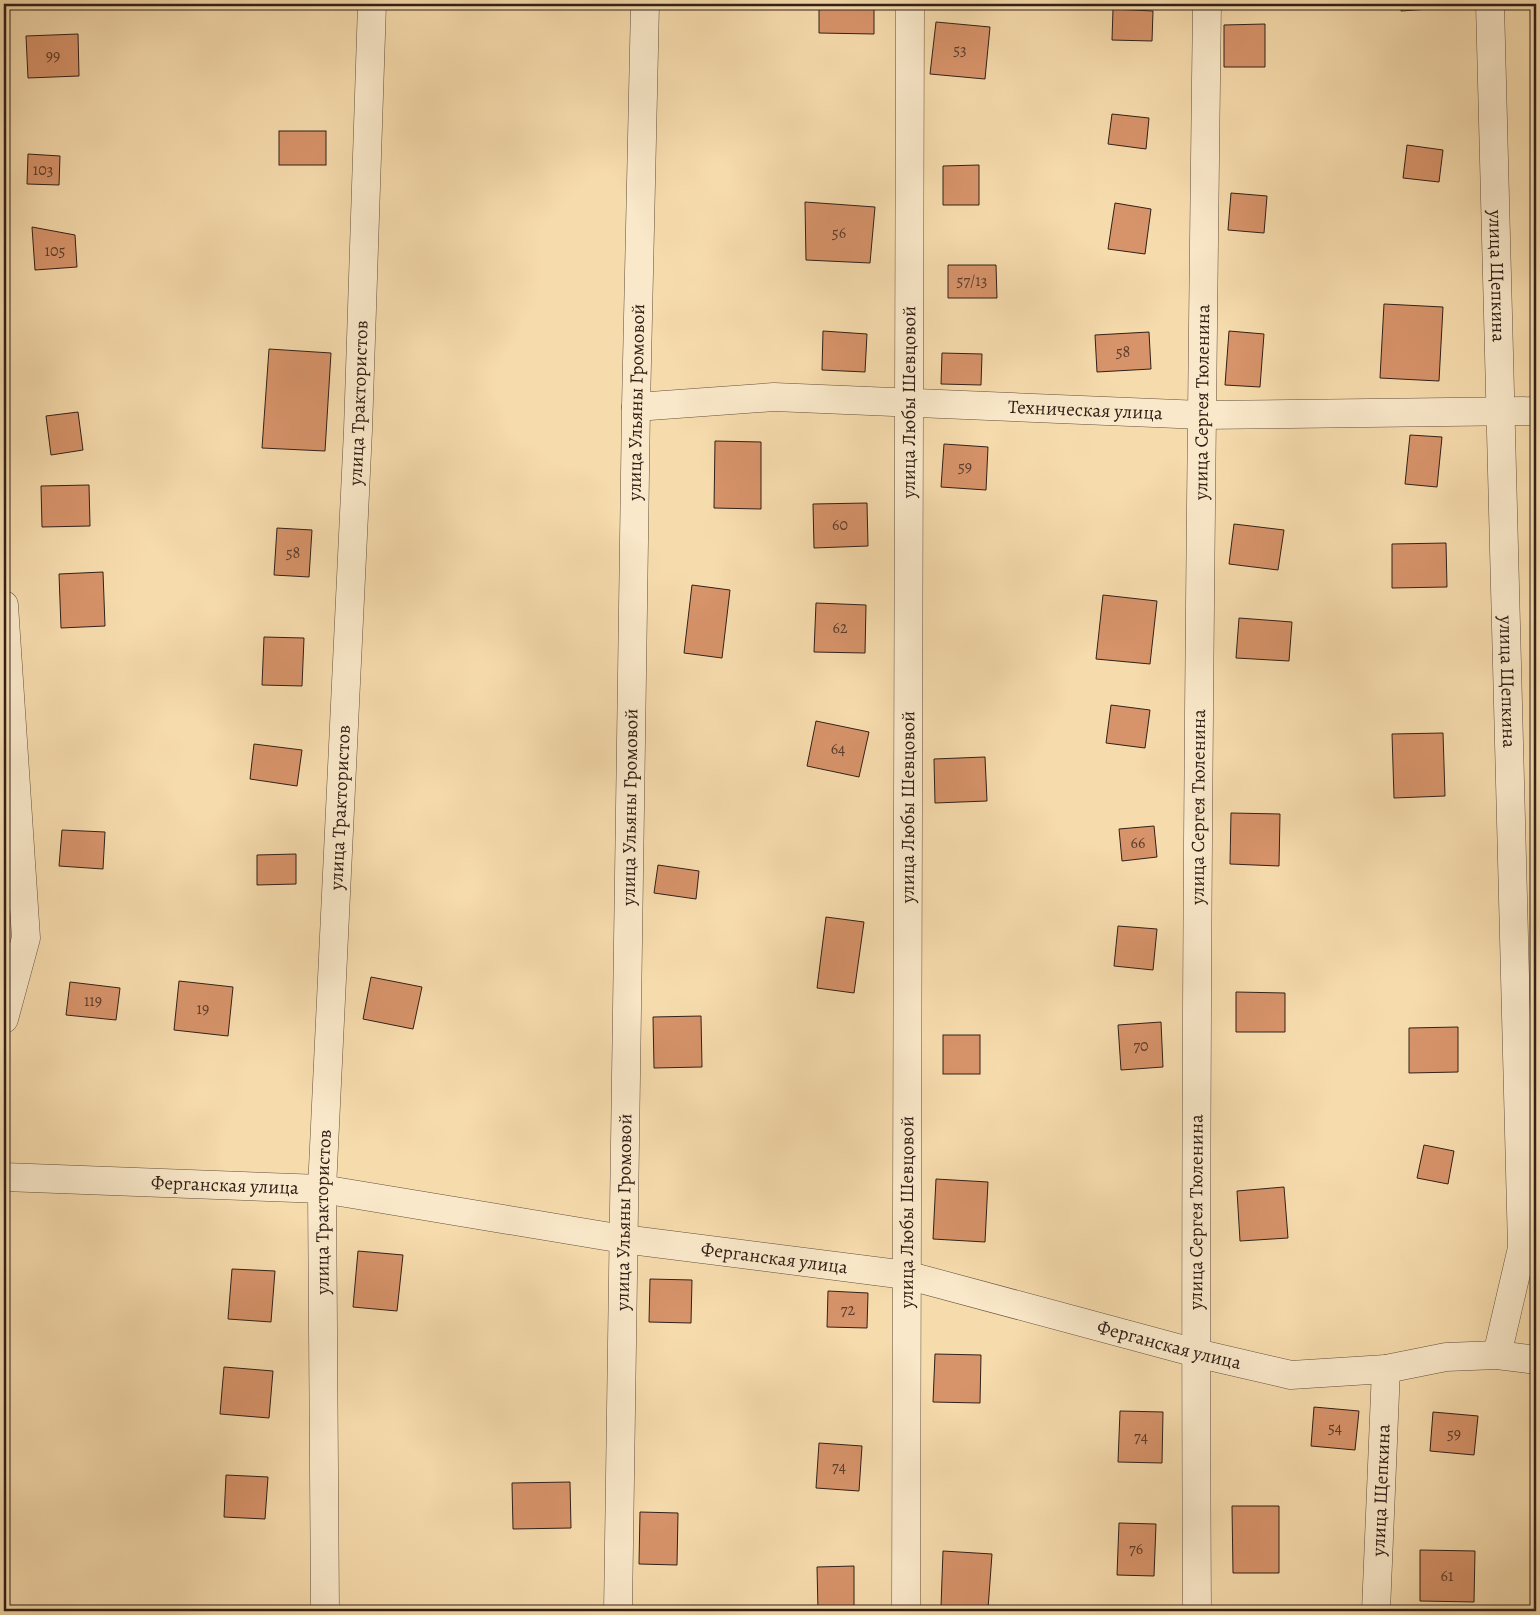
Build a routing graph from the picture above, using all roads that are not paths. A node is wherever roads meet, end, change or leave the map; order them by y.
1 (372, 4) edge
2 (645, 4) edge
3 (910, 4) edge
4 (1207, 4) edge
5 (1490, 4) edge
6 (910, 402) junction
7 (636, 407) junction
8 (1500, 411) junction
9 (1536, 411) edge
10 (1202, 415) junction
11 (4, 604) edge
12 (4, 1018) edge
13 (4, 1177) edge
14 (322, 1189) junction
15 (623, 1239) junction
16 (906, 1275) junction
17 (1196, 1353) junction
18 (1497, 1355) junction
19 (1536, 1360) edge
20 (1386, 1369) junction
21 (325, 1611) edge
22 (618, 1611) edge
23 (906, 1611) edge
24 (1197, 1611) edge
25 (1376, 1611) edge

1 - 14 street, улица Трактористов
2 - 7 street, улица Ульяны Громовой
3 - 6 street, улица Любы Шевцовой
4 - 10 street, улица Сергея Тюленина
5 - 8 street, улица Щепкина
6 - 7 street, Техническая улица
6 - 10 street, Техническая улица
6 - 16 street, улица Любы Шевцовой
7 - 15 street, улица Ульяны Громовой
8 - 9 street, Техническая улица
8 - 10 street, Техническая улица
8 - 18 street, улица Щепкина
10 - 17 street, улица Сергея Тюленина
11 - 12 street
13 - 14 street, Ферганская улица
14 - 15 street, Ферганская улица
14 - 21 street, улица Трактористов
15 - 16 street, Ферганская улица
15 - 22 street, улица Ульяны Громовой
16 - 17 street, Ферганская улица
16 - 23 street, улица Любы Шевцовой
17 - 20 street, Ферганская улица
17 - 24 street, улица Сергея Тюленина
18 - 19 street, Ферганская улица
18 - 20 street, Ферганская улица
20 - 25 street, улица Щепкина

